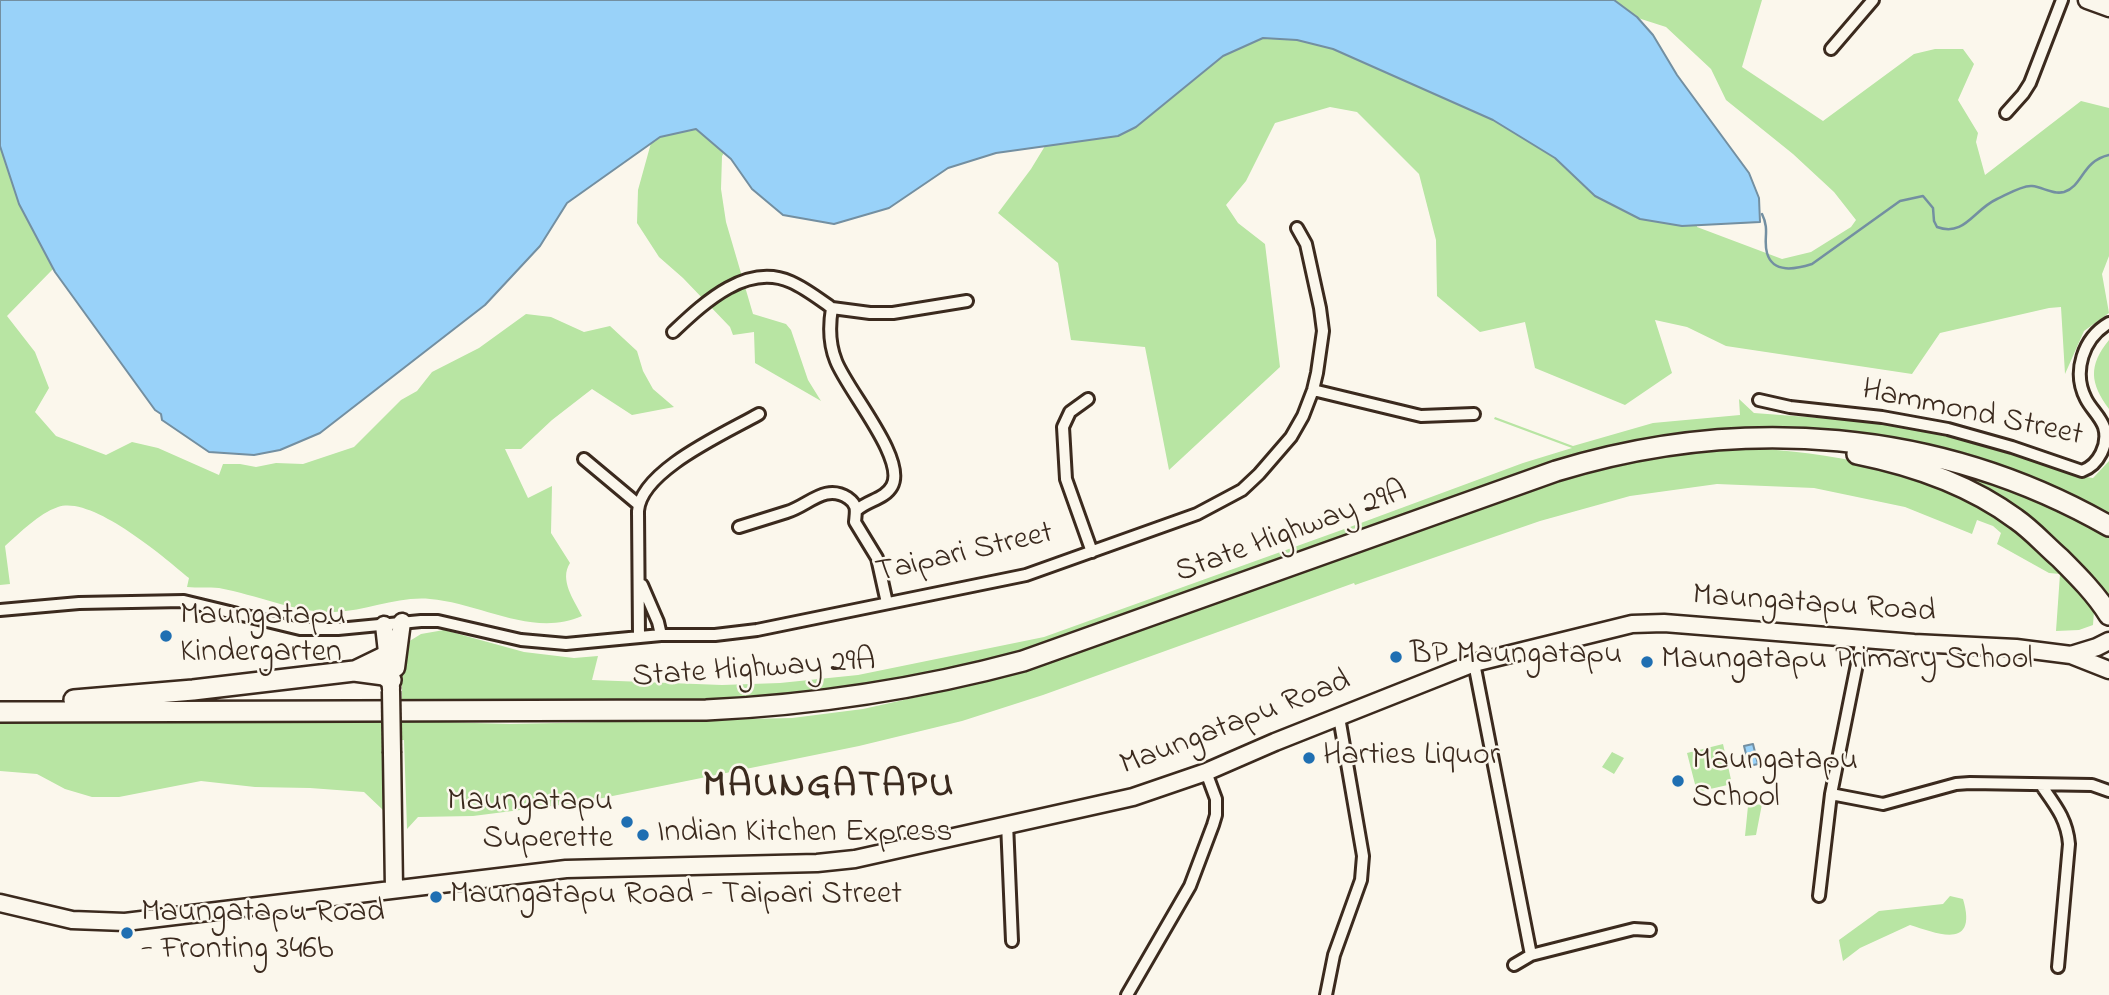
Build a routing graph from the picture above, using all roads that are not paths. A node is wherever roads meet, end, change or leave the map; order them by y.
1 (1872, 0) edge
2 (2062, 0) edge
3 (2087, 0) edge
4 (2109, 8) edge
5 (1831, 49) dead end
6 (2006, 113) dead end
7 (1297, 228) dead end
8 (968, 301) dead end
9 (832, 308) junction
10 (2109, 323) edge
11 (673, 332) dead end
12 (1313, 390) junction
13 (1088, 399) dead end
14 (1759, 401) dead end
15 (759, 414) dead end
16 (1474, 414) dead end
17 (1766, 439) junction
18 (584, 459) dead end
19 (639, 505) junction
20 (857, 510) junction
21 (2109, 526) edge
22 (739, 527) dead end
23 (1092, 552) junction
24 (640, 579) junction
25 (887, 603) junction
26 (0, 610) edge
27 (2109, 615) edge
28 (402, 622) junction
29 (384, 625) junction
30 (661, 635) junction
31 (639, 637) junction
32 (1862, 639) junction
33 (2109, 641) edge
34 (388, 655) junction
35 (2071, 655) junction
36 (1474, 663) junction
37 (2109, 670) edge
38 (354, 671) junction
39 (391, 685) junction
40 (0, 705) edge
41 (0, 712) edge
42 (1339, 717) junction
43 (1206, 772) junction
44 (2041, 785) junction
45 (2109, 791) edge
46 (1831, 794) junction
47 (1007, 823) junction
48 (394, 889) junction
49 (1819, 896) dead end
50 (0, 903) edge
51 (1650, 930) dead end
52 (1012, 941) dead end
53 (1531, 955) junction
54 (1514, 965) dead end
55 (2058, 967) dead end
56 (1127, 995) edge
57 (1326, 995) edge

1 - 5 street
2 - 6 street
3 - 4 street
7 - 12 street, Taipari Street
8 - 9 street
9 - 11 street
9 - 20 street
10 - 14 street, Hammond Street
12 - 16 street
12 - 23 street, Taipari Street
13 - 23 street
15 - 19 street
17 - 21 highway, State Highway 29A
17 - 27 highway, State Highway 29A
17 - 41 highway, State Highway 29A
18 - 19 street
19 - 24 street
20 - 22 street
20 - 25 street
23 - 25 street, Taipari Street
24 - 30 street
24 - 31 street
25 - 30 street, Taipari Street
26 - 29 street, Taipari Street
28 - 29 street, Taipari Street
28 - 31 street, Taipari Street
28 - 39 street
29 - 34 street
30 - 31 street, Taipari Street
32 - 35 street, Maungatapu Road
32 - 36 street, Maungatapu Road
32 - 46 street
33 - 35 street, Maungatapu Road
34 - 38 highway
34 - 39 street
35 - 37 street, Maungatapu Road
36 - 42 street, Maungatapu Road
36 - 53 street
38 - 39 highway
38 - 40 highway
39 - 48 street, bridge
42 - 43 street, Maungatapu Road
42 - 57 street
43 - 47 street, Maungatapu Road
43 - 56 street
44 - 45 street
44 - 46 street
44 - 55 street
46 - 49 street
47 - 48 street, Maungatapu Road
47 - 52 street
48 - 50 street, Maungatapu Road
51 - 53 street
53 - 54 street

